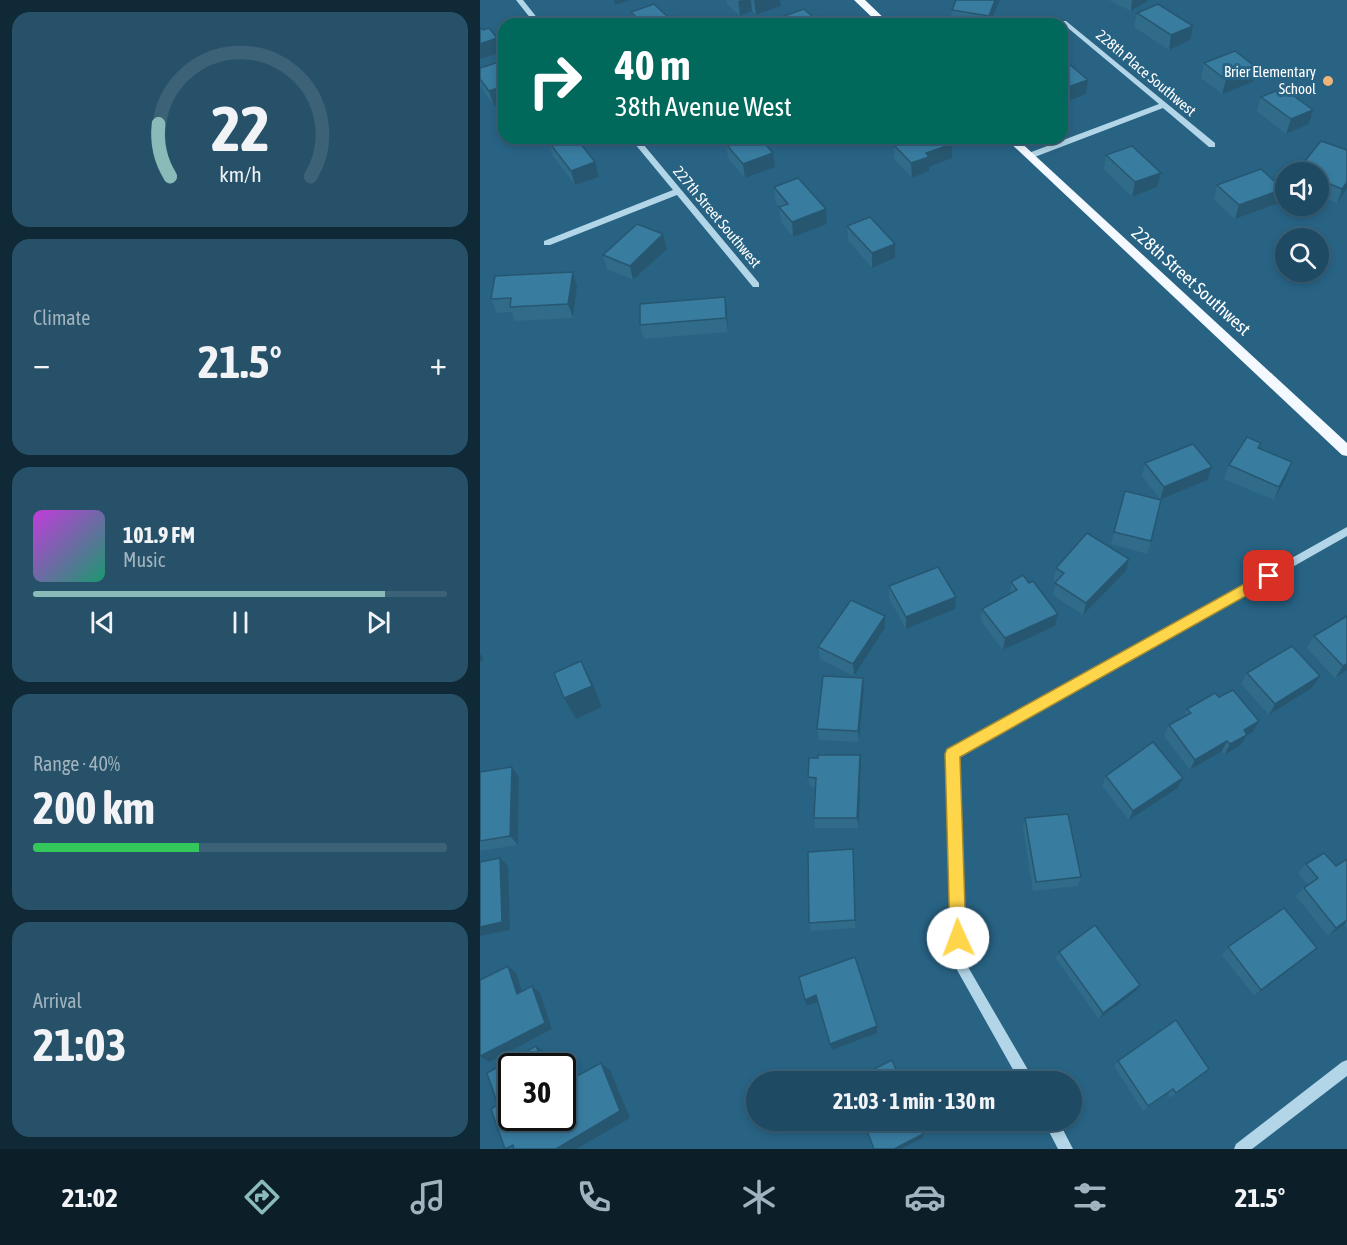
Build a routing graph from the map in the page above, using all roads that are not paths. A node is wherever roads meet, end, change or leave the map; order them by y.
1 (519, 0) edge
2 (859, 0) edge
3 (534, 18) edge
4 (878, 18) edge
5 (1068, 25) edge
6 (1164, 105) junction
7 (1068, 141) edge
8 (639, 144) edge
9 (1016, 144) edge
10 (1061, 144) edge
11 (1212, 145) dead end
12 (1029, 156) junction
13 (678, 191) junction
14 (547, 243) dead end
15 (756, 285) dead end
16 (1347, 451) edge
17 (1347, 531) edge
18 (1347, 1067) edge
19 (1022, 1071) edge
20 (1056, 1131) edge
21 (1066, 1149) edge
22 (1241, 1149) edge

1 - 3 street
2 - 4 main road
5 - 6 street, 228th Place Southwest
6 - 7 street
6 - 11 street, 228th Place Southwest
8 - 13 street, 227th Street Southwest
9 - 12 main road, 228th Street Southwest
10 - 12 street
12 - 16 main road, 228th Street Southwest
13 - 14 street
13 - 15 street, 227th Street Southwest
17 - 19 street
18 - 22 street
20 - 21 street

